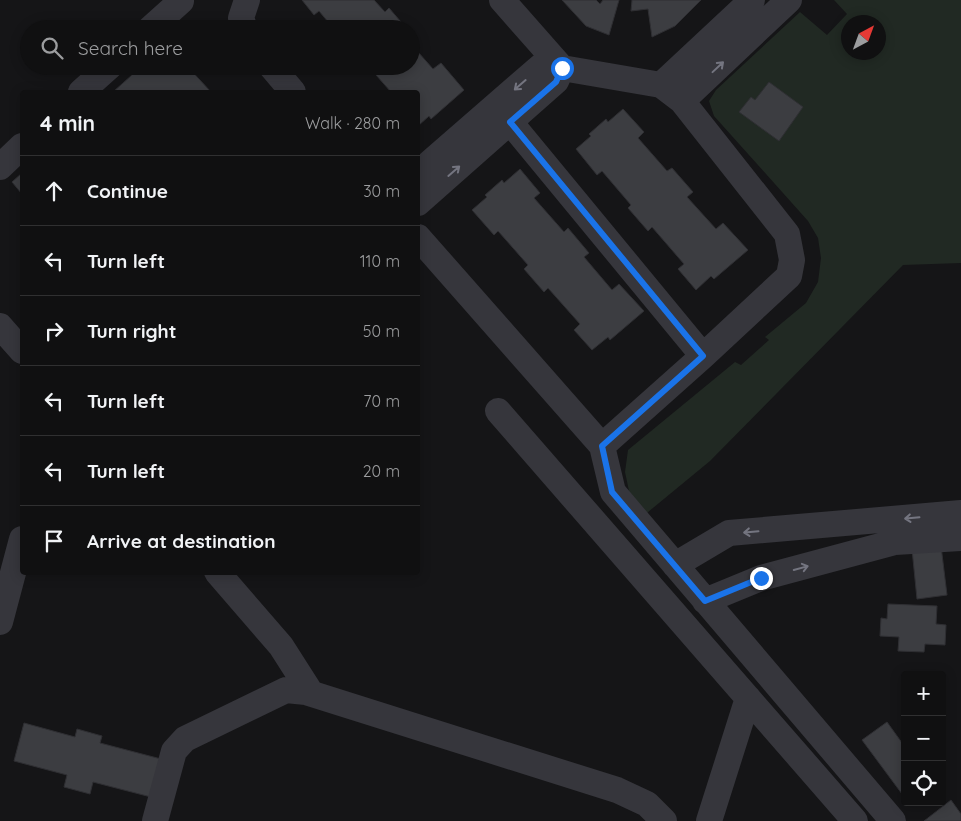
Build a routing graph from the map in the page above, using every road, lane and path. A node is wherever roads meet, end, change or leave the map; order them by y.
1 (180, 0) edge
2 (246, 0) edge
3 (502, 0) edge
4 (752, 0) edge
5 (790, 0) edge
6 (159, 20) edge
7 (242, 20) edge
8 (562, 68) junction
9 (100, 75) edge
10 (279, 75) edge
11 (661, 85) junction
12 (83, 90) edge
13 (291, 90) edge
14 (682, 101) junction
15 (510, 122) junction
16 (20, 148) edge
17 (0, 167) edge
18 (420, 171) edge
19 (420, 201) edge
20 (420, 239) edge
21 (0, 326) edge
22 (20, 349) edge
23 (703, 356) junction
24 (498, 411) dead end
25 (602, 446) junction
26 (961, 513) edge
27 (961, 538) edge
28 (20, 547) edge
29 (675, 565) junction
30 (220, 575) edge
31 (705, 601) junction
32 (0, 622) edge
33 (312, 693) junction
34 (748, 698) junction
35 (155, 821) edge
36 (664, 821) edge
37 (709, 821) edge
38 (855, 821) edge
39 (893, 821) edge

1 - 6 lane
2 - 7 lane
3 - 8 lane
4 - 11 lane
14 -> 5 lane
8 - 11 lane
8 - 15 lane
8 -> 18 lane
9 - 12 lane
10 - 13 lane
11 - 14 lane
14 - 23 lane
19 -> 15 lane
15 - 23 lane
16 - 17 lane
20 - 25 lane
21 - 22 lane
23 - 25 lane
24 - 34 lane
25 - 29 lane
26 -> 29 lane
31 -> 27 lane
28 - 32 lane
29 - 31 lane
30 - 33 lane
31 - 39 lane
33 - 35 lane
33 - 36 lane
34 - 37 lane
34 - 38 lane

